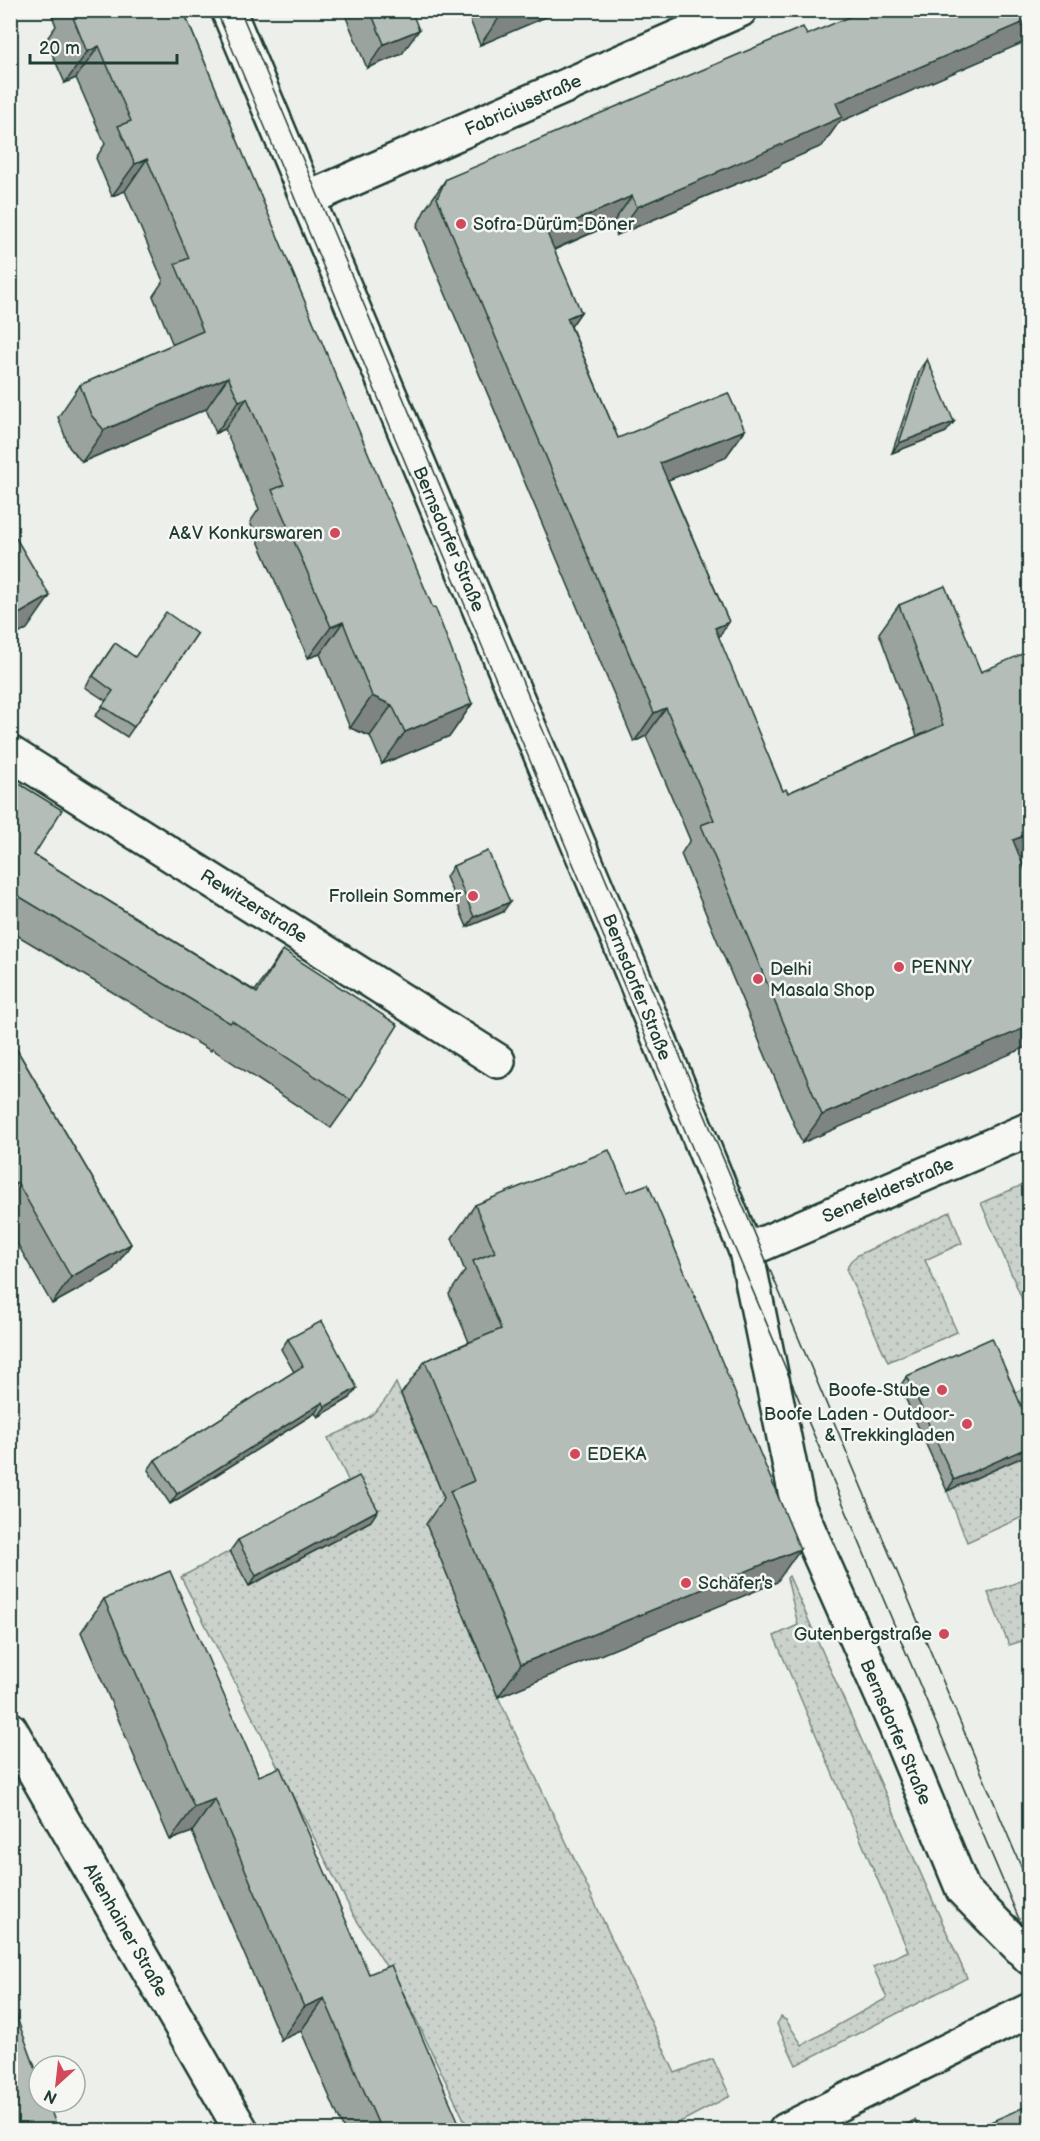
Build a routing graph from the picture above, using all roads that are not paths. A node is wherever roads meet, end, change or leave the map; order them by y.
1 (228, 10) edge
2 (740, 10) edge
3 (307, 199) junction
4 (10, 753) edge
5 (498, 1060) dead end
6 (1029, 1129) edge
7 (746, 1251) junction
8 (10, 1730) edge
9 (1029, 1958) edge
10 (1029, 2010) edge
11 (241, 2130) edge
12 (786, 2130) edge

1 - 3 street, Bernsdorfer Straße
2 - 3 street, Fabriciusstraße
3 - 7 street, Bernsdorfer Straße
4 - 5 street, Rewitzerstraße
6 - 7 street, Senefelderstraße
7 - 9 street, Bernsdorfer Straße
8 - 11 street, Altenhainer Straße
10 - 12 street

